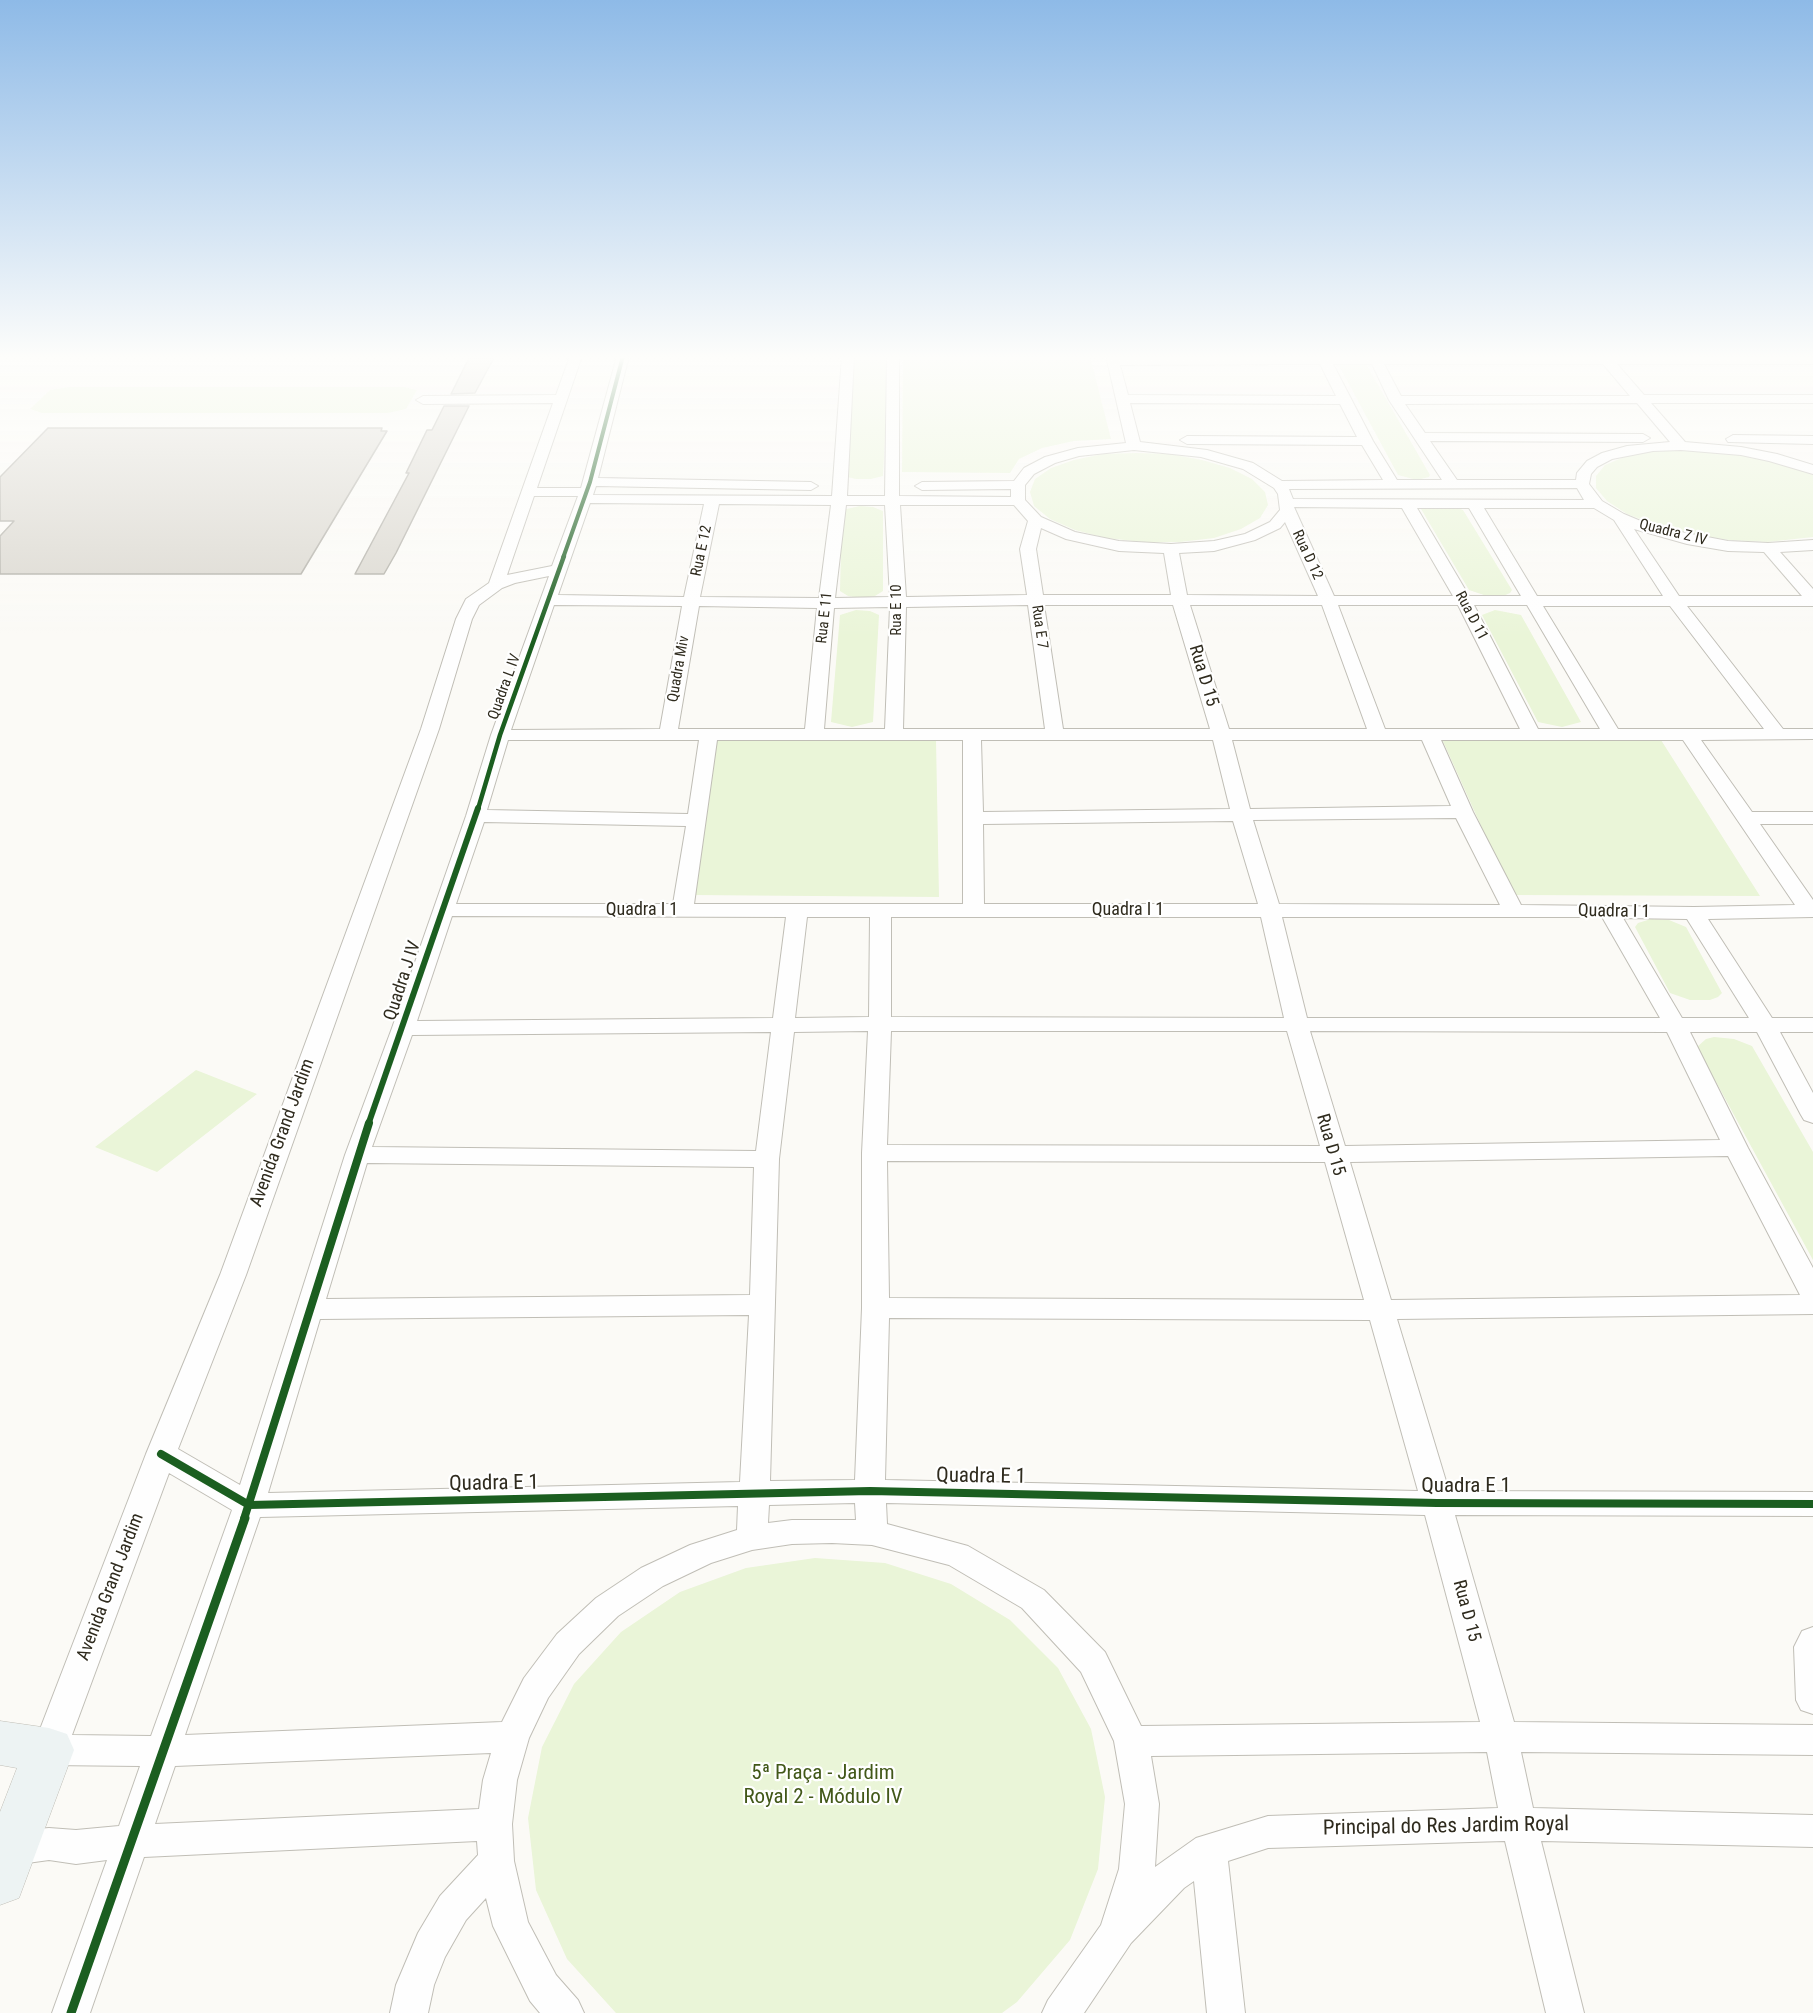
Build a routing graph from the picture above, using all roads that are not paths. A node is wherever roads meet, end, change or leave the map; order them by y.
1 (543, 450) edge
2 (598, 450) edge
3 (843, 450) edge
4 (893, 450) edge
5 (1091, 450) edge
6 (1180, 450) edge
7 (1371, 450) edge
8 (1428, 450) edge
9 (1632, 450) edge
10 (1734, 450) edge
11 (1813, 470) edge
12 (1018, 484) junction
13 (1452, 484) junction
14 (1582, 484) junction
15 (1279, 485) junction
16 (1393, 485) junction
17 (587, 491) junction
18 (528, 492) junction
19 (840, 494) junction
20 (893, 494) junction
21 (712, 500) junction
22 (1018, 501) junction
23 (1406, 502) junction
24 (1473, 502) junction
25 (1597, 504) junction
26 (1287, 506) junction
27 (1619, 517) junction
28 (1036, 520) junction
29 (1813, 545) edge
30 (1768, 548) junction
31 (1171, 549) junction
32 (560, 569) junction
33 (496, 585) junction
34 (550, 600) junction
35 (1035, 600) junction
36 (1180, 600) junction
37 (1328, 600) junction
38 (1674, 600) junction
39 (1813, 600) edge
40 (898, 601) junction
41 (1464, 601) junction
42 (1533, 601) junction
43 (691, 603) junction
44 (826, 603) junction
45 (1221, 734) junction
46 (1378, 734) junction
47 (1429, 734) junction
48 (1532, 734) junction
49 (1612, 734) junction
50 (1688, 734) junction
51 (1778, 734) junction
52 (1813, 734) edge
53 (500, 735) junction
54 (668, 735) junction
55 (709, 735) junction
56 (814, 735) junction
57 (894, 735) junction
58 (972, 735) junction
59 (1055, 735) junction
60 (1463, 813) junction
61 (476, 816) junction
62 (1242, 817) junction
63 (972, 818) junction
64 (1744, 818) junction
65 (1813, 818) edge
66 (696, 820) junction
67 (443, 910) junction
68 (683, 910) junction
69 (797, 910) junction
70 (881, 910) junction
71 (974, 910) junction
72 (1270, 910) junction
73 (1514, 911) junction
74 (1609, 911) junction
75 (1812, 911) edge
76 (1694, 913) junction
77 (1674, 1023) junction
78 (880, 1024) junction
79 (1297, 1024) junction
80 (1765, 1025) junction
81 (1813, 1025) edge
82 (782, 1027) junction
83 (404, 1028) junction
84 (1813, 1115) edge
85 (1736, 1148) junction
86 (874, 1152) junction
87 (1333, 1154) junction
88 (357, 1155) junction
89 (767, 1159) junction
90 (1813, 1293) edge
91 (1813, 1304) edge
92 (764, 1305) junction
93 (876, 1308) junction
94 (310, 1309) junction
95 (1379, 1310) junction
96 (161, 1454) junction
97 (870, 1491) junction
98 (756, 1495) junction
99 (1437, 1503) junction
100 (1813, 1504) edge
101 (249, 1505) junction
102 (872, 1533) junction
103 (752, 1538) junction
104 (1813, 1641) edge
105 (1813, 1700) edge
106 (512, 1737) junction
107 (1501, 1737) junction
108 (1813, 1740) edge
109 (1131, 1741) junction
110 (0, 1743) edge
111 (49, 1750) junction
112 (162, 1751) junction
113 (494, 1824) junction
114 (1519, 1824) junction
115 (1813, 1831) edge
116 (133, 1841) junction
117 (1209, 1850) junction
118 (4, 1856) edge
119 (496, 1861) junction
120 (1116, 1934) junction
121 (71, 2013) edge
122 (409, 2013) edge
123 (565, 2013) edge
124 (1060, 2013) edge
125 (1226, 2013) edge
126 (1565, 2013) edge

1 - 18 street
2 - 17 street, Quadra L IV
3 - 19 street, Rua E 11
4 - 20 street, Rua E 10
5 - 12 street
6 - 15 street
7 - 16 street
8 - 13 street
9 - 14 street
10 - 11 street
12 - 20 street
12 - 22 street
13 - 14 street
13 - 16 street
14 - 25 street, Quadra Z IV
15 - 16 street
15 - 26 street, Rua D 12
17 - 18 street
17 - 19 street
17 - 21 street
17 - 32 street, Quadra L IV
18 - 33 street
19 - 20 street
19 - 21 street
19 - 44 street, Rua E 11
20 - 22 street
20 - 40 street, Rua E 10
21 - 43 street, Rua E 12
22 - 28 street
23 - 24 street
23 - 26 street
23 - 41 street, Rua D 11
24 - 25 street
24 - 42 street
25 - 27 street, Quadra Z IV
26 - 31 street
26 - 37 street, Rua D 12
27 - 30 street, Quadra Z IV
27 - 38 street
28 - 31 street
28 - 35 street, Rua E 7
29 - 30 street, Quadra Z IV
30 - 39 street
31 - 36 street, Rua D 15
32 - 33 street, Avenida Grand Jardim
32 - 34 street, Quadra L IV
33 - 96 street, Avenida Grand Jardim
34 - 43 street
34 - 53 street, Quadra L IV
35 - 36 street
35 - 40 street
35 - 59 street, Rua E 7
36 - 37 street
36 - 45 street, Rua D 15
37 - 41 street
37 - 46 street, Rua D 12
38 - 39 street
38 - 42 street
38 - 51 street
40 - 44 street
40 - 57 street, Rua E 10
41 - 42 street
41 - 48 street, Rua D 11
42 - 49 street
43 - 44 street
43 - 54 street, Quadra Miv
44 - 56 street, Rua E 11
45 - 46 street
45 - 59 street
45 - 62 street, Rua D 15
46 - 47 street
47 - 48 street
47 - 60 street
48 - 49 street
49 - 50 street
50 - 51 street
50 - 64 street
51 - 52 street
53 - 54 street
53 - 61 street, Quadra L IV
54 - 55 street
55 - 56 street
55 - 66 street
56 - 57 street
57 - 58 street
58 - 59 street
58 - 63 street
60 - 62 street
60 - 73 street
61 - 66 street
61 - 67 street, Quadra J IV
62 - 63 street
62 - 72 street, Rua D 15
63 - 71 street
64 - 65 street
64 - 75 street
66 - 68 street
67 - 68 street, Quadra I 1
67 - 83 street, Quadra J IV
68 - 69 street, Quadra I 1
69 - 70 street, Quadra I 1
69 - 82 street
70 - 71 street, Quadra I 1
70 - 78 street
71 - 72 street, Quadra I 1
72 - 73 street, Quadra I 1
72 - 79 street, Rua D 15
73 - 74 street, Quadra I 1
74 - 76 street, Quadra I 1
74 - 77 street
75 - 76 street, Quadra I 1
76 - 80 street
77 - 79 street
77 - 80 street
77 - 85 street
78 - 79 street
78 - 82 street
78 - 86 street
79 - 87 street, Rua D 15
80 - 81 street
80 - 84 street
82 - 83 street
82 - 89 street
83 - 88 street, Quadra J IV
85 - 87 street
85 - 90 street
86 - 87 street
86 - 93 street
87 - 95 street, Rua D 15
88 - 89 street
88 - 94 street, Quadra J IV
89 - 92 street
91 - 95 street
92 - 94 street
92 - 98 street
93 - 95 street
93 - 97 street
94 - 101 street, Quadra J IV
95 - 99 street, Rua D 15
96 - 101 street
96 - 111 street, Avenida Grand Jardim
97 - 98 street, Quadra E 1
97 - 99 street, Quadra E 1
97 - 102 street
98 - 101 street, Quadra E 1
98 - 103 street
99 - 100 street, Quadra E 1
99 - 107 street, Rua D 15
101 - 112 street, Quadra J IV
102 - 103 street
102 - 109 street
103 - 106 street
104 - 105 street
106 - 112 street
106 - 113 street
107 - 108 street
107 - 109 street
107 - 114 street, Rua D 15
109 - 120 street
110 - 111 street
111 - 112 street
111 - 118 street
112 - 116 street, Quadra J IV
113 - 116 street
113 - 119 street
114 - 115 street, Principal do Res Jardim Royal
114 - 117 street, Principal do Res Jardim Royal
114 - 126 street, Rua D 15
116 - 118 street
116 - 121 street, Quadra J IV
117 - 120 street, Principal do Res Jardim Royal
117 - 125 street
119 - 122 street
119 - 123 street
120 - 124 street

